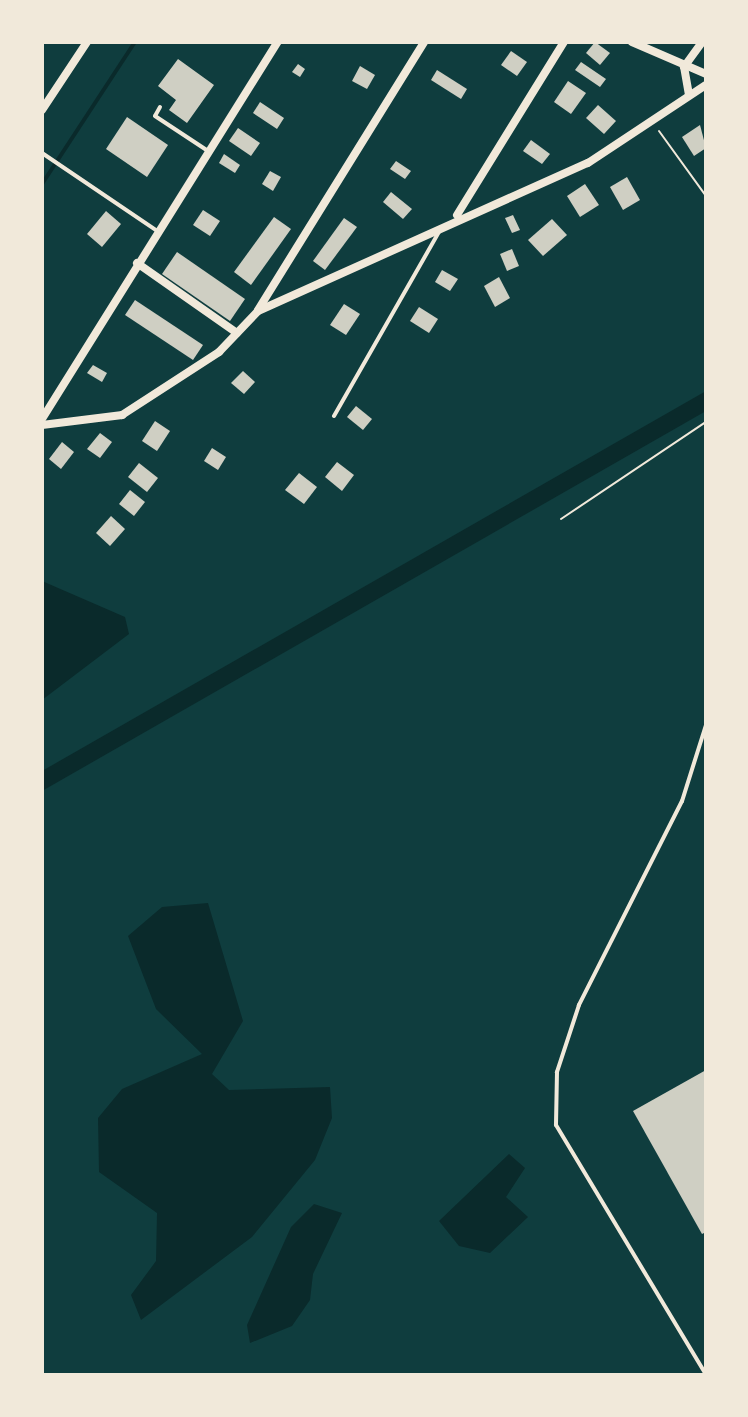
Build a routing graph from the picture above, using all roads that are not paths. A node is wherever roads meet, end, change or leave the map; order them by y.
1 (87, 42) edge
2 (278, 42) edge
3 (424, 42) edge
4 (564, 42) edge
5 (632, 42) edge
6 (702, 42) edge
7 (684, 67) junction
8 (706, 74) edge
9 (706, 85) edge
10 (689, 95) junction
11 (160, 107) dead end
12 (42, 110) edge
13 (208, 151) junction
14 (44, 155) edge
15 (457, 216) junction
16 (440, 227) junction
17 (157, 231) junction
18 (137, 263) junction
19 (258, 311) junction
20 (237, 333) junction
21 (334, 416) dead end
22 (42, 419) edge
23 (42, 425) edge
24 (706, 725) edge
25 (503, 1375) edge
26 (539, 1375) edge
27 (706, 1375) edge

1 - 12 street
2 - 13 street
3 - 19 street
4 - 15 street
5 - 7 street
6 - 7 street
7 - 8 street
7 - 10 street
9 - 10 street
10 - 15 street
11 - 13 lane
13 - 17 street
14 - 17 lane
15 - 16 street
16 - 19 street
16 - 21 lane
17 - 18 street
18 - 20 street
18 - 22 street
19 - 20 street
20 - 23 street
24 - 27 lane
25 - 26 lane

